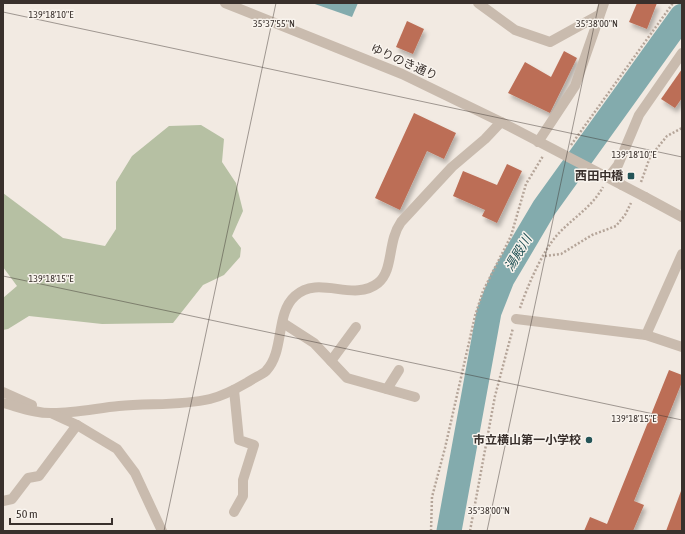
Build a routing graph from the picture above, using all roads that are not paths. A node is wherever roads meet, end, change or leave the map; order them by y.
1 (225, 3) edge
2 (478, 3) edge
3 (604, 3) edge
4 (599, 15) junction
5 (682, 53) edge
6 (501, 122) junction
7 (538, 142) junction
8 (608, 178) junction
9 (682, 217) edge
10 (682, 254) edge
11 (516, 319) road end
12 (283, 323) junction
13 (356, 327) dead end
14 (646, 335) junction
15 (682, 347) edge
16 (332, 361) junction
17 (399, 370) dead end
18 (387, 389) junction
19 (234, 390) junction
20 (3, 392) edge
21 (415, 397) dead end
22 (3, 403) edge
23 (52, 414) junction
24 (77, 425) junction
25 (3, 501) edge
26 (234, 512) dead end
27 (162, 531) edge

1 - 6 street, ゆりのき通り
2 - 4 street
3 - 4 street
4 - 7 street
5 - 8 street
6 - 7 street, ゆりのき通り
6 - 12 street
7 - 8 street, ゆりのき通り
8 - 9 street, bridge
10 - 14 street
11 - 14 street
12 - 16 street
12 - 19 street
13 - 16 street
14 - 15 street
16 - 18 street
17 - 18 street
18 - 21 street
19 - 23 street
19 - 26 street
20 - 23 street
22 - 23 street
23 - 24 street
24 - 25 street
24 - 27 street

